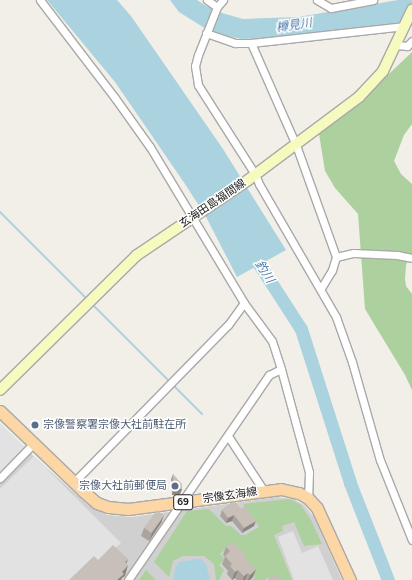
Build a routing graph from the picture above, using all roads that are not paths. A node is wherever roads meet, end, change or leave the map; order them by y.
1 (40, 0) edge
2 (207, 0) edge
3 (223, 0) edge
4 (317, 0) edge
5 (373, 0) edge
6 (217, 7) junction
7 (412, 10) edge
8 (406, 24) junction
9 (207, 31) junction
10 (412, 41) edge
11 (252, 44) junction
12 (396, 45) junction
13 (296, 145) junction
14 (255, 174) junction
15 (196, 216) junction
16 (336, 257) junction
17 (412, 258) edge
18 (321, 288) junction
19 (244, 303) junction
20 (281, 369) junction
21 (0, 390) edge
22 (0, 411) edge
23 (228, 436) junction
24 (33, 444) junction
25 (0, 478) edge
26 (74, 482) junction
27 (264, 491) junction
28 (308, 498) junction
29 (181, 502) junction
30 (412, 540) edge
31 (128, 580) edge
32 (350, 580) edge

1 - 15 street
2 - 6 street
3 - 6 street
4 - 5 street
6 - 9 street
7 - 8 main road, 玄海田島福間線
8 - 11 street
8 - 12 main road, 玄海田島福間線
9 - 11 street
9 - 14 street
10 - 12 street
11 - 13 street
12 - 13 main road, 玄海田島福間線
13 - 14 main road, 玄海田島福間線
13 - 16 street
14 - 15 main road, 玄海田島福間線
14 - 18 street
15 - 19 street
15 - 21 main road, 玄海田島福間線
16 - 17 street
16 - 18 street
18 - 30 street
19 - 20 street
19 - 26 street
20 - 23 street
20 - 28 street
22 - 24 main road, 宗像玄海線 / 69
23 - 27 street
23 - 29 street
24 - 25 street
24 - 26 main road, 宗像玄海線 / 69
26 - 29 main road, 宗像玄海線 / 69
27 - 28 main road, 宗像玄海線 / 69
27 - 29 main road, 宗像玄海線 / 69
28 - 32 main road, 宗像玄海線 / 69
29 - 31 street

